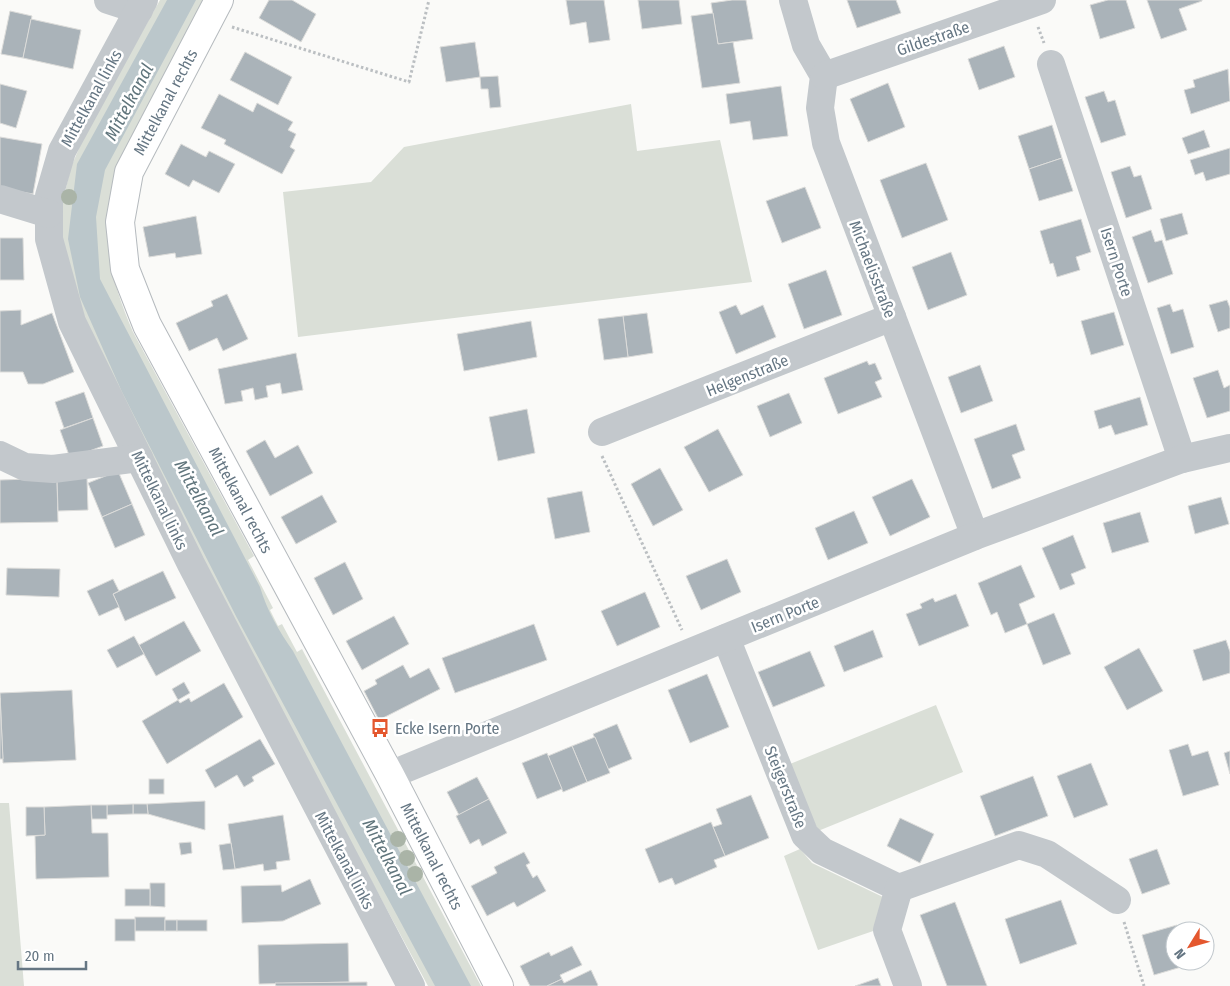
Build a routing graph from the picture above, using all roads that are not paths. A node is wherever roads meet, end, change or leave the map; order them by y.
1 (108, 0) edge
2 (793, 0) edge
3 (1036, 2) edge
4 (142, 5) edge
5 (214, 10) edge
6 (1052, 64) road end
7 (824, 76) junction
8 (0, 199) edge
9 (49, 214) junction
10 (892, 317) junction
11 (602, 432) road end
12 (1230, 448) edge
13 (0, 455) edge
14 (139, 458) junction
15 (1182, 459) junction
16 (975, 536) junction
17 (726, 638) junction
18 (390, 775) junction
19 (899, 888) junction
20 (1117, 900) road end
21 (411, 986) edge
22 (499, 986) edge
23 (908, 986) edge

1 - 4 street
2 - 7 street
3 - 7 street, Gildestraße
4 - 9 street, Mittelkanal links
5 - 18 main road, Mittelkanal rechts
6 - 15 street, Isern Porte
7 - 10 street, Michaelisstraße
8 - 9 street
9 - 14 street, Mittelkanal links
10 - 11 street, Helgenstraße
10 - 16 street, Michaelisstraße
12 - 15 street, Isern Porte
13 - 14 street
14 - 21 street, Mittelkanal links
15 - 16 street, Isern Porte
16 - 17 street, Isern Porte
17 - 18 street, Isern Porte
17 - 19 street, Steigerstraße
18 - 22 main road, Mittelkanal rechts
19 - 20 street
19 - 23 street

